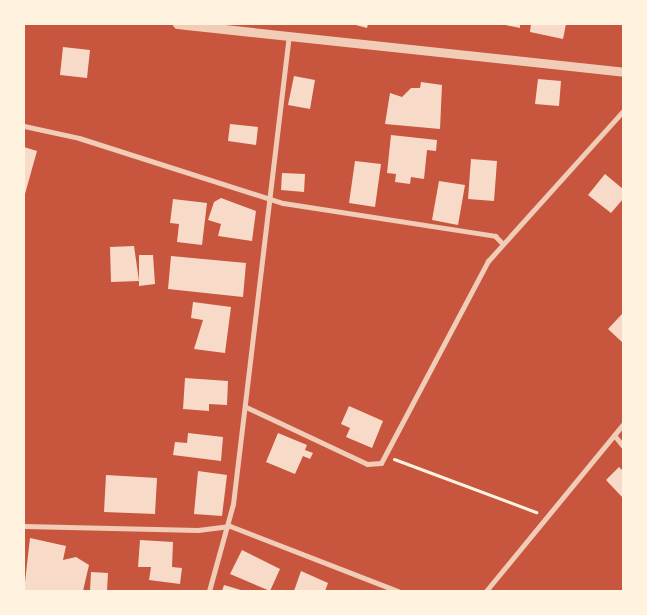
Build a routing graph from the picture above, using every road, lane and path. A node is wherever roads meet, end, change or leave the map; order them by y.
1 (177, 24) edge
2 (289, 37) junction
3 (623, 72) edge
4 (623, 111) edge
5 (24, 126) edge
6 (270, 200) junction
7 (503, 244) junction
8 (246, 407) junction
9 (623, 424) edge
10 (614, 435) junction
11 (623, 446) edge
12 (387, 456) junction
13 (548, 516) junction
14 (24, 526) edge
15 (230, 526) junction
16 (209, 591) edge
17 (398, 591) edge
18 (486, 591) edge

1 - 2 street
2 - 3 street
2 - 6 street
4 - 7 street
5 - 6 street
6 - 7 street
6 - 8 street
7 - 12 street
8 - 12 street
8 - 15 street
9 - 10 street
10 - 11 street
10 - 13 street
12 - 13 path
13 - 18 street
14 - 15 street
15 - 16 street
15 - 17 street

